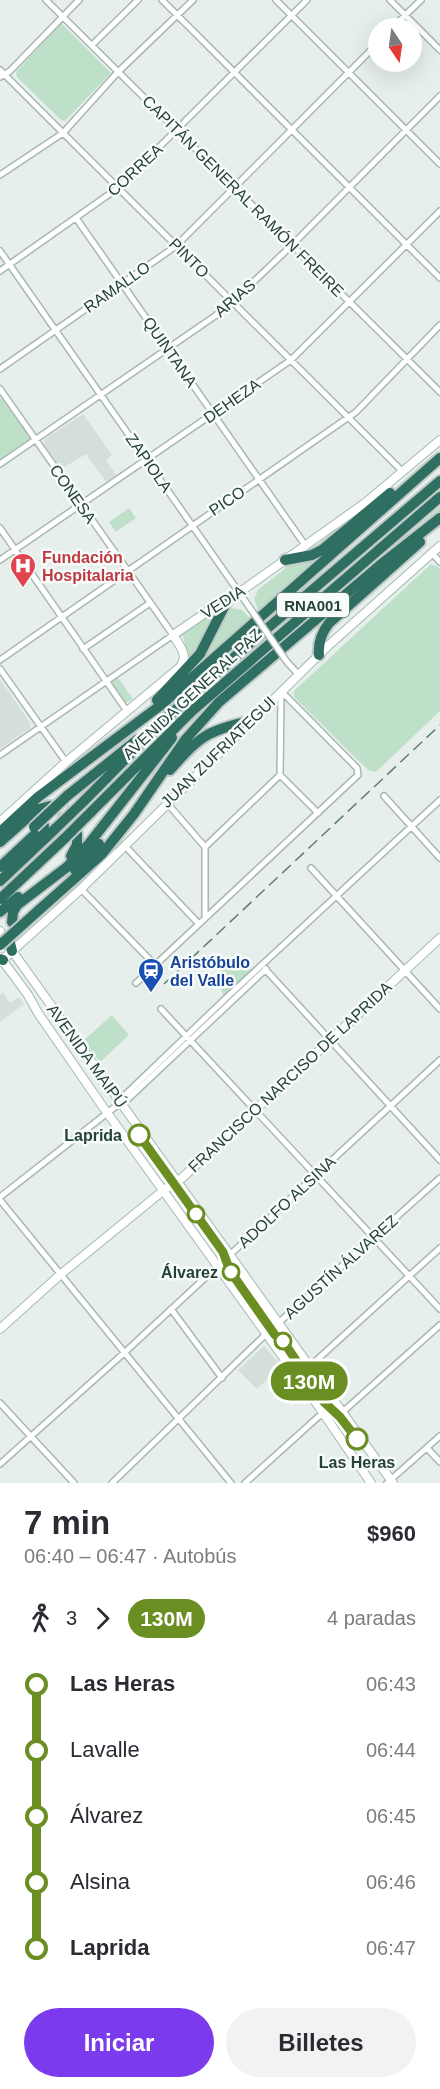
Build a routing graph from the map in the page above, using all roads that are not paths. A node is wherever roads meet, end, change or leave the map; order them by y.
1 (46, 0) edge
2 (79, 0) edge
3 (138, 0) edge
4 (162, 0) edge
5 (193, 0) edge
6 (276, 0) edge
7 (307, 0) edge
8 (390, 0) edge
9 (421, 0) edge
10 (177, 15) junction
11 (292, 15) junction
12 (405, 16) junction
13 (62, 17) junction
14 (92, 45) junction
15 (440, 50) edge
16 (368, 53) edge
17 (118, 72) junction
18 (349, 72) junction
19 (234, 73) junction
20 (1, 74) edge
21 (440, 96) edge
22 (177, 130) junction
23 (407, 130) junction
24 (292, 131) junction
25 (63, 133) junction
26 (440, 164) edge
27 (0, 175) edge
28 (236, 187) junction
29 (350, 187) junction
30 (118, 188) junction
31 (440, 211) edge
32 (76, 218) junction
33 (292, 245) junction
34 (406, 245) junction
35 (176, 246) junction
36 (0, 251) edge
37 (9, 264) junction
38 (0, 271) edge
39 (440, 278) edge
40 (122, 284) junction
41 (349, 301) junction
42 (232, 302) junction
43 (440, 325) edge
44 (55, 330) junction
45 (167, 349) junction
46 (407, 359) junction
47 (291, 360) junction
48 (0, 369) edge
49 (0, 389) edge
50 (440, 392) edge
51 (101, 394) junction
52 (213, 414) junction
53 (349, 417) junction
54 (35, 440) junction
55 (440, 440) edge
56 (440, 458) edge
57 (146, 460) junction
58 (0, 464) edge
59 (440, 471) edge
60 (403, 472) junction
61 (259, 480) junction
62 (440, 481) edge
63 (439, 499) edge
64 (80, 505) junction
65 (396, 518) junction
66 (440, 518) edge
67 (440, 524) edge
68 (192, 525) junction
69 (0, 528) edge
70 (305, 545) junction
71 (440, 546) edge
72 (15, 550) junction
73 (432, 553) junction
74 (0, 560) edge
75 (285, 560) junction
76 (440, 562) edge
77 (127, 570) junction
78 (239, 593) junction
79 (226, 601) junction
80 (150, 603) junction
81 (62, 617) junction
82 (173, 635) junction
83 (83, 649) junction
84 (319, 654) junction
85 (184, 658) joint
86 (0, 660) edge
87 (0, 669) edge
88 (298, 674) junction
89 (105, 681) junction
90 (281, 691) junction
91 (127, 711) junction
92 (192, 711) junction
93 (251, 721) junction
94 (162, 722) junction
95 (41, 727) junction
96 (110, 744) junction
97 (0, 755) edge
98 (66, 762) junction
99 (151, 767) junction
100 (280, 776) junction
101 (384, 796) dead end
102 (74, 798) junction
103 (440, 800) edge
104 (142, 802) junction
105 (166, 803) junction
106 (50, 806) tunnel mouth
107 (318, 813) junction
108 (0, 822) edge
109 (40, 823) junction
110 (411, 827) junction
111 (0, 832) edge
112 (0, 842) edge
113 (124, 845) junction
114 (205, 847) junction
115 (0, 851) edge
116 (79, 855) junction
117 (440, 858) edge
118 (0, 859) edge
119 (0, 867) edge
120 (311, 868) dead end
121 (0, 881) edge
122 (81, 888) junction
123 (337, 896) junction
124 (3, 903) edge
125 (37, 908) junction
126 (205, 919) junction
127 (12, 922) dead end
128 (199, 924) junction
129 (0, 933) edge
130 (440, 938) edge
131 (8, 946) edge
132 (1, 959) edge
133 (155, 965) junction
134 (264, 967) junction
135 (405, 970) junction
136 (136, 983) dead end
137 (161, 1009) dead end
138 (440, 1009) edge
139 (189, 1039) junction
140 (330, 1041) junction
141 (440, 1060) edge
142 (122, 1101) junction
143 (390, 1106) junction
144 (255, 1109) junction
145 (107, 1112) junction
146 (440, 1160) edge
147 (317, 1175) junction
148 (440, 1178) edge
149 (177, 1181) junction
150 (164, 1190) junction
151 (0, 1198) edge
152 (373, 1237) junction
153 (440, 1248) edge
154 (230, 1255) junction
155 (217, 1266) junction
156 (61, 1274) junction
157 (409, 1275) junction
158 (171, 1309) junction
159 (440, 1309) edge
160 (278, 1324) junction
161 (440, 1325) edge
162 (0, 1329) edge
163 (266, 1334) junction
164 (124, 1353) junction
165 (309, 1367) junction
166 (222, 1378) junction
167 (0, 1403) edge
168 (339, 1410) junction
169 (323, 1414) junction
170 (180, 1419) junction
171 (31, 1436) junction
172 (440, 1436) edge
173 (427, 1448) junction
174 (440, 1462) edge
175 (0, 1464) edge
176 (390, 1482) edge
177 (74, 1483) edge
178 (112, 1483) edge
179 (231, 1483) edge
180 (245, 1483) edge
181 (371, 1483) edge

1 - 13 street, CAPITÁN GENERAL RAMÓN FREIRE
2 - 13 street
3 - 14 street
4 - 10 street
5 - 10 street
6 - 11 street
7 - 11 street, CORREA
8 - 12 street
9 - 12 street
10 - 17 street
10 - 19 street
11 - 18 street
11 - 19 street, CORREA
12 - 15 street
13 - 14 street, CAPITÁN GENERAL RAMÓN FREIRE
13 - 20 street
14 - 17 street, CAPITÁN GENERAL RAMÓN FREIRE
16 - 18 street, RAMALLO
17 - 22 street, CAPITÁN GENERAL RAMÓN FREIRE
17 - 25 street
18 - 23 street
18 - 24 street, RAMALLO
19 - 22 street, CORREA
19 - 24 street
20 - 25 street, PINTO
21 - 23 street, ARIAS
22 - 28 street, CAPITÁN GENERAL RAMÓN FREIRE
22 - 30 street, CORREA
23 - 26 street
23 - 29 street, ARIAS
24 - 28 street, RAMALLO
24 - 29 street
25 - 27 street
25 - 30 street, PINTO
28 - 33 street, CAPITÁN GENERAL RAMÓN FREIRE
28 - 35 street, RAMALLO
29 - 33 street, ARIAS
29 - 34 street
30 - 32 street, CORREA
30 - 35 street, PINTO
31 - 34 street, DEHEZA
32 - 37 street, CORREA
32 - 40 street, QUINTANA
33 - 41 street, CAPITÁN GENERAL RAMÓN FREIRE
33 - 42 street, ARIAS
34 - 39 street
34 - 41 street, DEHEZA
35 - 40 street, RAMALLO
35 - 42 street, PINTO
36 - 37 street, ZAPIOLA
37 - 38 street, CORREA
37 - 44 street, ZAPIOLA
40 - 44 street, RAMALLO
40 - 45 street, QUINTANA
41 - 46 street, CAPITÁN GENERAL RAMÓN FREIRE
41 - 47 street, DEHEZA
42 - 45 street, ARIAS
42 - 47 street, PINTO
43 - 46 street, PICO
44 - 48 street, RAMALLO
44 - 51 street, ZAPIOLA
45 - 51 street, ARIAS
45 - 52 street, QUINTANA
46 - 50 street, CAPITÁN GENERAL RAMÓN FREIRE
46 - 53 street, PICO
47 - 52 street, DEHEZA
47 - 53 street, PINTO
49 - 54 street, CONESA
51 - 54 street, ARIAS
51 - 57 street, ZAPIOLA
52 - 57 street, DEHEZA
52 - 61 street, QUINTANA
53 - 60 street, PINTO
53 - 61 street, PICO
54 - 58 street, ARIAS
54 - 64 street, CONESA
55 - 60 street, VEDIA
56 - 75 highway
56 - 96 highway, AVENIDA GENERAL PAZ
57 - 64 street, DEHEZA
57 - 68 street, ZAPIOLA
59 - 65 highway
60 - 70 street, VEDIA
61 - 68 street, PICO
61 - 70 street, QUINTANA
62 - 65 highway, AVENIDA GENERAL PAZ / RNA001
63 - 92 highway, AVENIDA GENERAL PAZ / RNA001
64 - 72 street, DEHEZA
64 - 77 street, CONESA
65 - 94 highway, AVENIDA GENERAL PAZ / RNA001
66 - 104 highway, AVENIDA GENERAL PAZ
67 - 84 highway
68 - 77 street, PICO
68 - 78 street, ZAPIOLA
69 - 72 street
70 - 75 street, VEDIA
71 - 73 street, JUAN ZUFRIATEGUI
72 - 74 street, DEHEZA
72 - 81 street
73 - 76 street
73 - 84 street, JUAN ZUFRIATEGUI
75 - 78 street, VEDIA
77 - 80 street, CONESA
77 - 81 street, PICO
78 - 79 street, VEDIA
78 - 88 street, ZAPIOLA, bridge
79 - 82 street, VEDIA
79 - 96 highway
80 - 82 street, CONESA
80 - 83 street
81 - 83 street
81 - 86 street, PICO
82 - 85 street, CONESA
82 - 89 street, VEDIA
83 - 89 street
84 - 88 street, JUAN ZUFRIATEGUI
85 - 91 street, AVENIDA GENERAL PAZ
87 - 95 street
88 - 90 street, JUAN ZUFRIATEGUI
89 - 91 street
89 - 95 street, VEDIA
90 - 93 street, JUAN ZUFRIATEGUI
90 - 100 street
90 - 107 street
91 - 98 street, AVENIDA GENERAL PAZ
92 - 99 highway
92 - 124 highway, AVENIDA GENERAL PAZ / RNA001, bridge
93 - 104 highway
93 - 105 street, JUAN ZUFRIATEGUI
94 - 102 highway, AVENIDA GENERAL PAZ / RNA001
94 - 102 highway
95 - 97 street, VEDIA
95 - 98 street
96 - 111 highway, AVENIDA GENERAL PAZ
98 - 108 street, AVENIDA GENERAL PAZ
99 - 116 highway
99 - 125 highway
100 - 107 street
100 - 114 street
101 - 110 street
102 - 109 highway
102 - 121 highway, AVENIDA GENERAL PAZ / RNA001, bridge
103 - 110 street
104 - 125 highway, AVENIDA GENERAL PAZ
105 - 113 street, JUAN ZUFRIATEGUI
105 - 114 street
106 - 112 highway
107 - 126 street
109 - 115 highway
109 - 118 highway
109 - 119 highway
110 - 117 street
110 - 123 street
113 - 122 street, JUAN ZUFRIATEGUI
113 - 128 street
114 - 126 street
116 - 124 highway
116 - 127 highway
120 - 123 street
122 - 131 street, JUAN ZUFRIATEGUI
122 - 133 street
123 - 134 street
123 - 135 street
125 - 129 highway
125 - 131 highway, AVENIDA GENERAL PAZ, bridge
126 - 128 street
128 - 133 street
130 - 135 street, FRANCISCO NARCISO DE LAPRIDA
131 - 132 street, JUAN ZUFRIATEGUI
131 - 142 street, AVENIDA MAIPÚ
132 - 145 street, AVENIDA MAIPÚ
133 - 136 street
134 - 139 street
134 - 140 street
135 - 138 street
135 - 140 street, FRANCISCO NARCISO DE LAPRIDA
137 - 139 street
139 - 142 street
139 - 144 street
140 - 143 street
140 - 144 street, FRANCISCO NARCISO DE LAPRIDA
141 - 143 street, ADOLFO ALSINA
142 - 145 street
142 - 149 street, AVENIDA MAIPÚ
143 - 146 street
143 - 147 street, ADOLFO ALSINA
144 - 147 street
144 - 149 street, FRANCISCO NARCISO DE LAPRIDA
145 - 150 street, AVENIDA MAIPÚ
145 - 151 street
147 - 152 street
147 - 154 street, ADOLFO ALSINA
148 - 152 street, AGUSTÍN ÁLVAREZ
149 - 150 street, FRANCISCO NARCISO DE LAPRIDA
149 - 154 street, AVENIDA MAIPÚ
150 - 155 street, AVENIDA MAIPÚ
150 - 156 street, FRANCISCO NARCISO DE LAPRIDA
151 - 156 street
152 - 157 street
152 - 160 street, AGUSTÍN ÁLVAREZ
153 - 157 street
154 - 155 street, ADOLFO ALSINA
154 - 160 street, AVENIDA MAIPÚ
155 - 158 street, ADOLFO ALSINA
155 - 163 street, AVENIDA MAIPÚ
156 - 162 street, FRANCISCO NARCISO DE LAPRIDA
156 - 164 street
157 - 159 street
157 - 165 street
158 - 164 street, ADOLFO ALSINA
158 - 166 street
160 - 163 street, AGUSTÍN ÁLVAREZ
160 - 165 street, AVENIDA MAIPÚ
161 - 168 street
163 - 166 street, AGUSTÍN ÁLVAREZ
163 - 169 street, AVENIDA MAIPÚ
164 - 170 street
164 - 171 street, ADOLFO ALSINA
165 - 168 street, AVENIDA MAIPÚ
166 - 170 street, AGUSTÍN ÁLVAREZ
167 - 171 street
168 - 169 street
168 - 176 street, AVENIDA MAIPÚ
169 - 180 street
169 - 181 street, AVENIDA MAIPÚ
170 - 178 street, AGUSTÍN ÁLVAREZ
170 - 179 street
171 - 175 street, ADOLFO ALSINA
171 - 177 street
172 - 173 street
173 - 174 street
173 - 176 street

